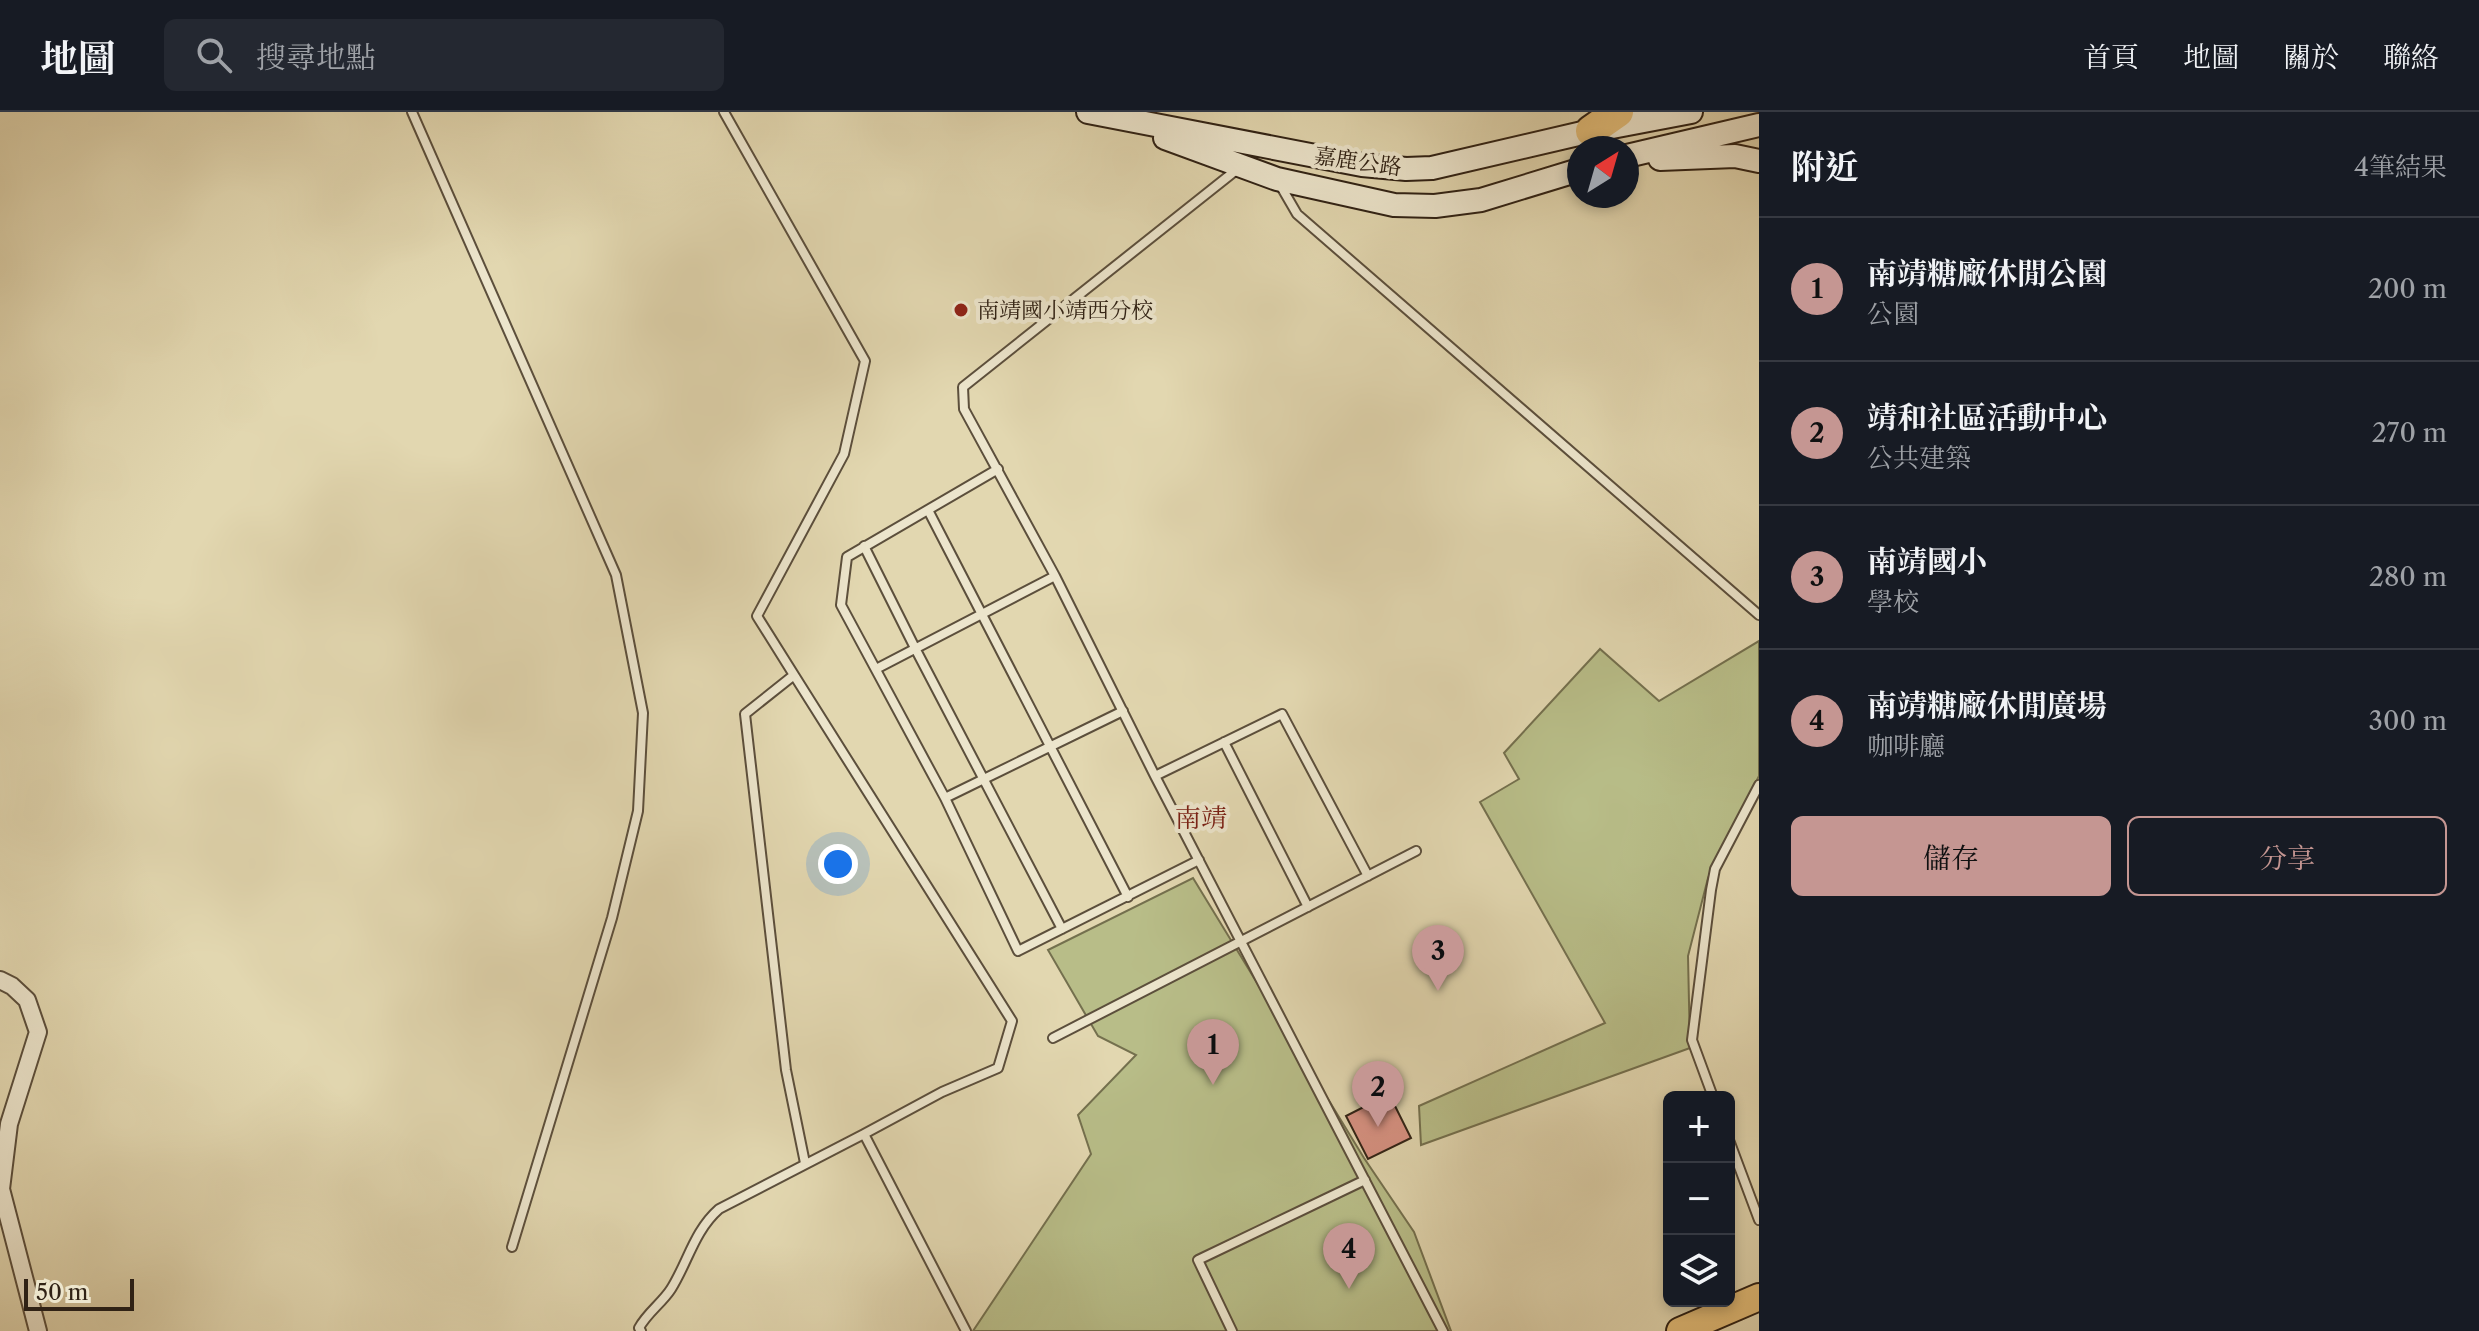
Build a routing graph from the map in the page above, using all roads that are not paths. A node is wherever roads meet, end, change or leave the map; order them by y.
1 (412, 112) edge
2 (724, 112) edge
3 (1088, 112) edge
4 (1618, 112) edge
5 (1691, 112) edge
6 (1122, 116) edge
7 (1759, 125) edge
8 (1591, 131) junction
9 (1639, 155) edge
10 (1639, 158) edge
11 (1759, 161) edge
12 (1241, 167) junction
13 (1567, 174) edge
14 (1277, 179) junction
15 (998, 469) junction
16 (928, 510) junction
17 (864, 546) junction
18 (1055, 576) junction
19 (984, 614) junction
20 (1759, 615) edge
21 (916, 650) junction
22 (876, 669) junction
23 (794, 675) junction
24 (1123, 711) junction
25 (1224, 742) junction
26 (1051, 747) junction
27 (1155, 776) junction
28 (984, 780) junction
29 (1759, 785) edge
30 (945, 798) junction
31 (1416, 851) dead end
32 (1199, 860) junction
33 (1368, 876) junction
34 (1128, 897) junction
35 (1308, 907) junction
36 (1062, 929) junction
37 (1242, 942) junction
38 (0, 980) edge
39 (1053, 1038) dead end
40 (1711, 1091) edge
41 (864, 1134) junction
42 (1735, 1156) edge
43 (805, 1163) junction
44 (1365, 1180) junction
45 (1759, 1220) edge
46 (512, 1247) dead end
47 (1759, 1297) edge
48 (38, 1331) edge
49 (641, 1331) edge
50 (966, 1331) edge
51 (1232, 1331) edge
52 (1443, 1331) edge
53 (1680, 1331) edge

1 - 46 lane
2 - 23 lane
3 - 6 main road, 嘉鹿公路
4 - 8 highway
5 - 8 main road, 嘉鹿公路
6 - 8 main road, 嘉鹿公路
6 - 12 main road, 嘉鹿公路
7 - 9 main road
10 - 11 main road
12 - 14 main road, 嘉鹿公路
12 - 15 lane
13 - 14 main road, 嘉鹿公路
14 - 20 lane
15 - 16 lane
15 - 18 lane
16 - 17 lane
16 - 19 lane
17 - 21 lane
17 - 22 lane
18 - 19 lane
18 - 24 lane
19 - 21 lane
19 - 26 lane
21 - 22 lane
21 - 28 lane
22 - 30 lane
23 - 41 lane
23 - 43 lane
24 - 26 lane
24 - 27 lane
25 - 27 lane
25 - 33 lane
25 - 35 lane
26 - 28 lane
26 - 34 lane
27 - 32 lane
28 - 30 lane
28 - 36 lane
29 - 40 lane
30 - 36 lane
31 - 33 lane
32 - 34 lane
32 - 37 lane
33 - 35 lane
34 - 36 lane
35 - 37 lane
37 - 39 lane
37 - 44 lane
38 - 48 street
41 - 43 lane
41 - 50 lane
42 - 45 lane
43 - 49 lane
44 - 51 lane
44 - 52 lane
47 - 53 main road

